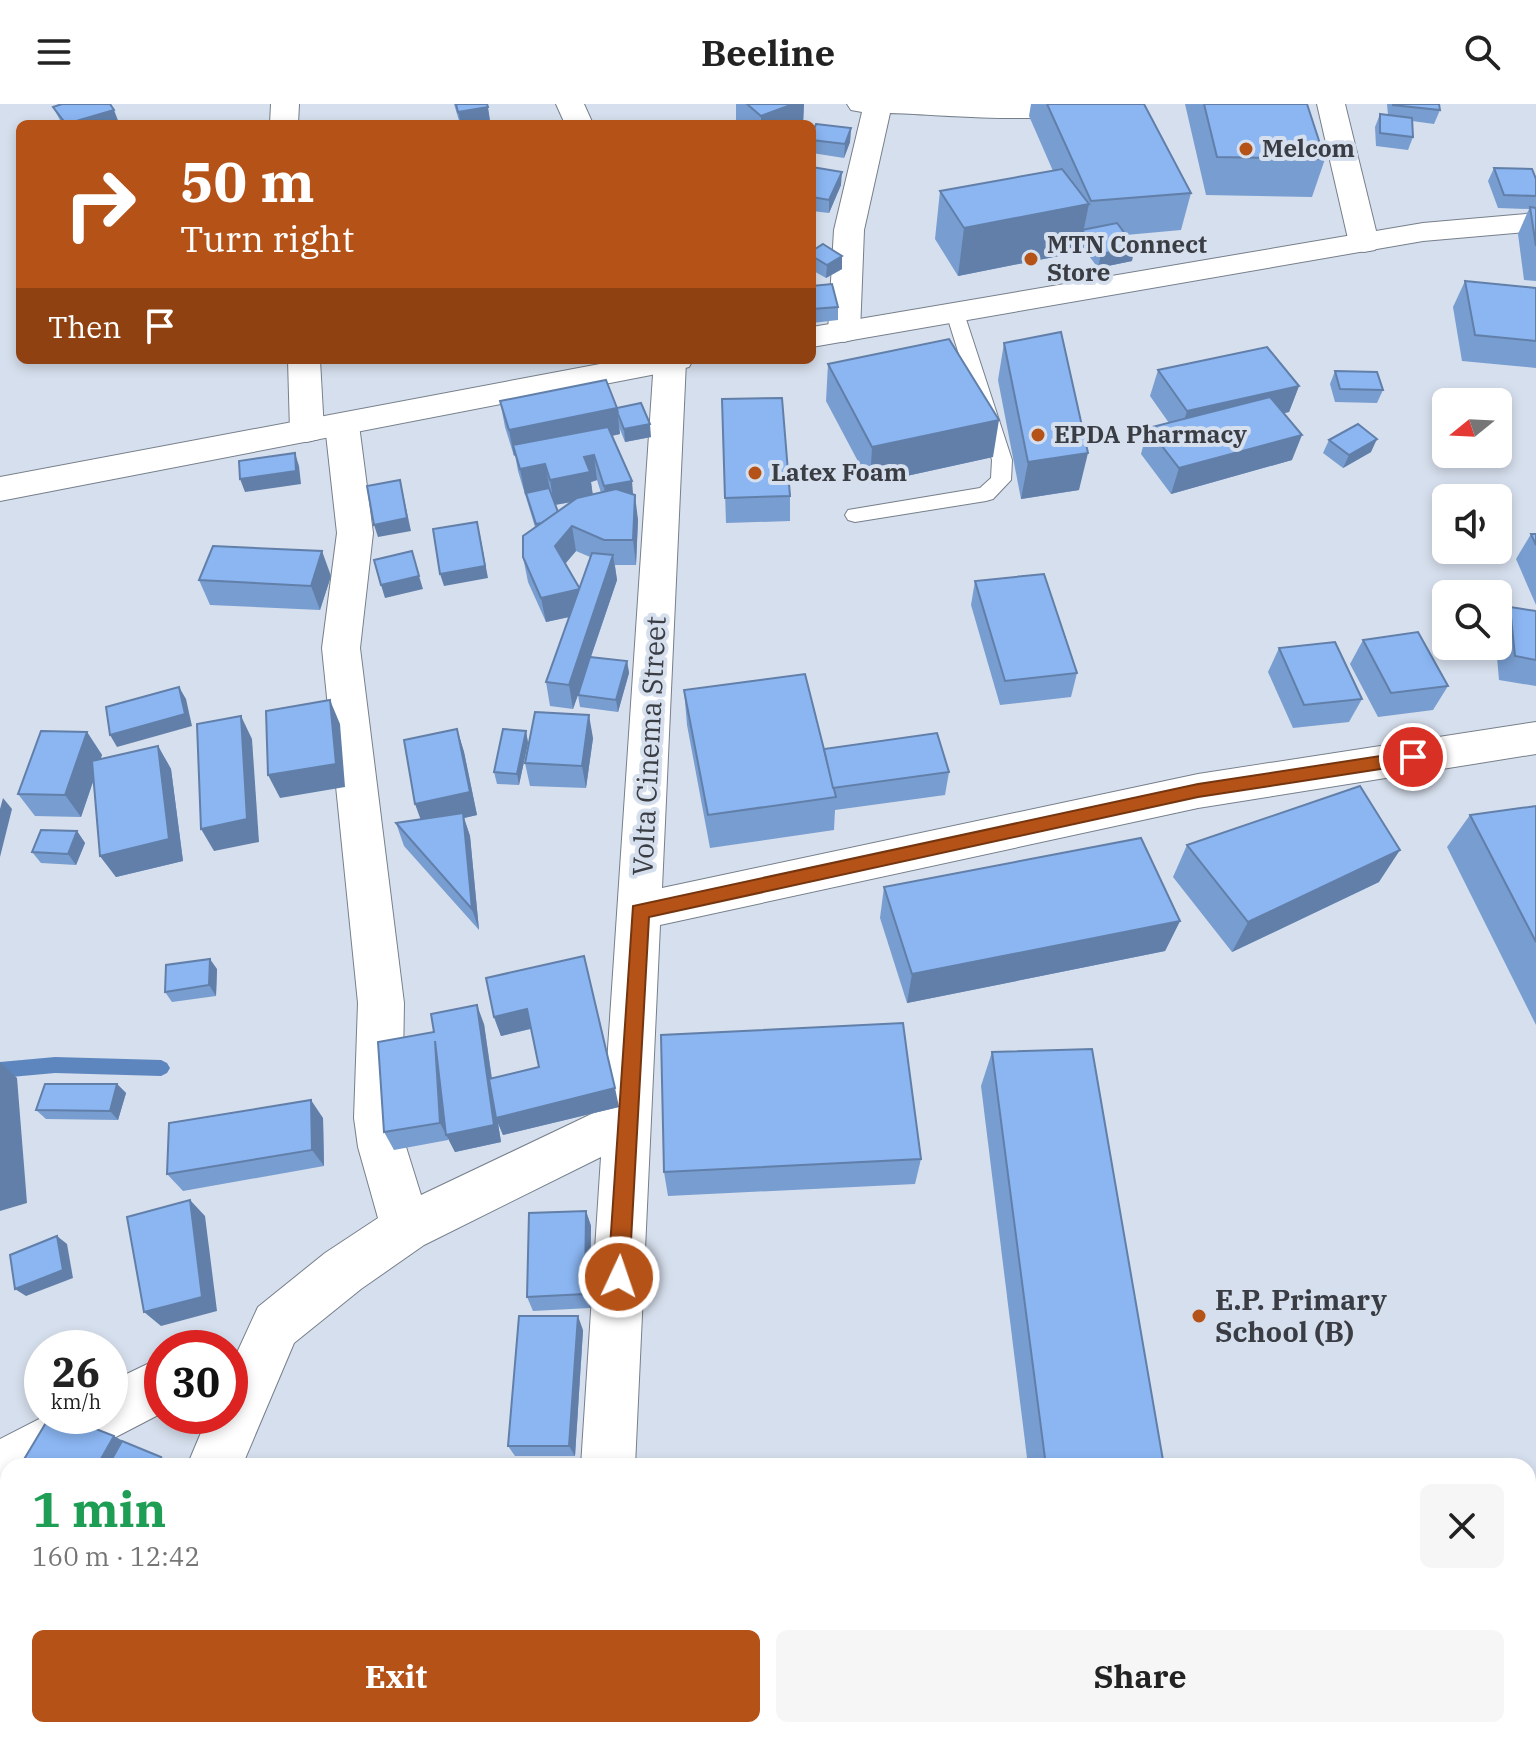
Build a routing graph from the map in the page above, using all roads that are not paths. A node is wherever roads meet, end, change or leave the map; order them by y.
1 (1088, 104) edge
2 (1331, 104) edge
3 (872, 105) edge
4 (1536, 222) edge
5 (1364, 243) junction
6 (955, 313) junction
7 (844, 332) junction
8 (816, 336) edge
9 (305, 364) edge
10 (657, 364) edge
11 (673, 364) edge
12 (325, 428) junction
13 (0, 489) edge
14 (855, 515) dead end
15 (1536, 738) edge
16 (640, 911) junction
17 (628, 1120) junction
18 (406, 1228) junction
19 (276, 1325) junction
20 (248, 1340) edge
21 (66, 1434) edge
22 (19, 1458) edge
23 (218, 1458) edge
24 (608, 1458) edge

1 - 3 main road
2 - 5 main road
3 - 7 main road
4 - 5 main road
5 - 6 main road
6 - 7 main road
6 - 14 lane
7 - 8 main road
9 - 12 main road
10 - 12 main road
11 - 16 main road, Volta Cinema Street
12 - 13 main road
12 - 18 main road
15 - 16 main road
16 - 17 main road, Volta Cinema Street
17 - 18 main road
17 - 24 main road, Volta Cinema Street
18 - 19 main road
19 - 20 main road
19 - 23 main road
21 - 22 main road

